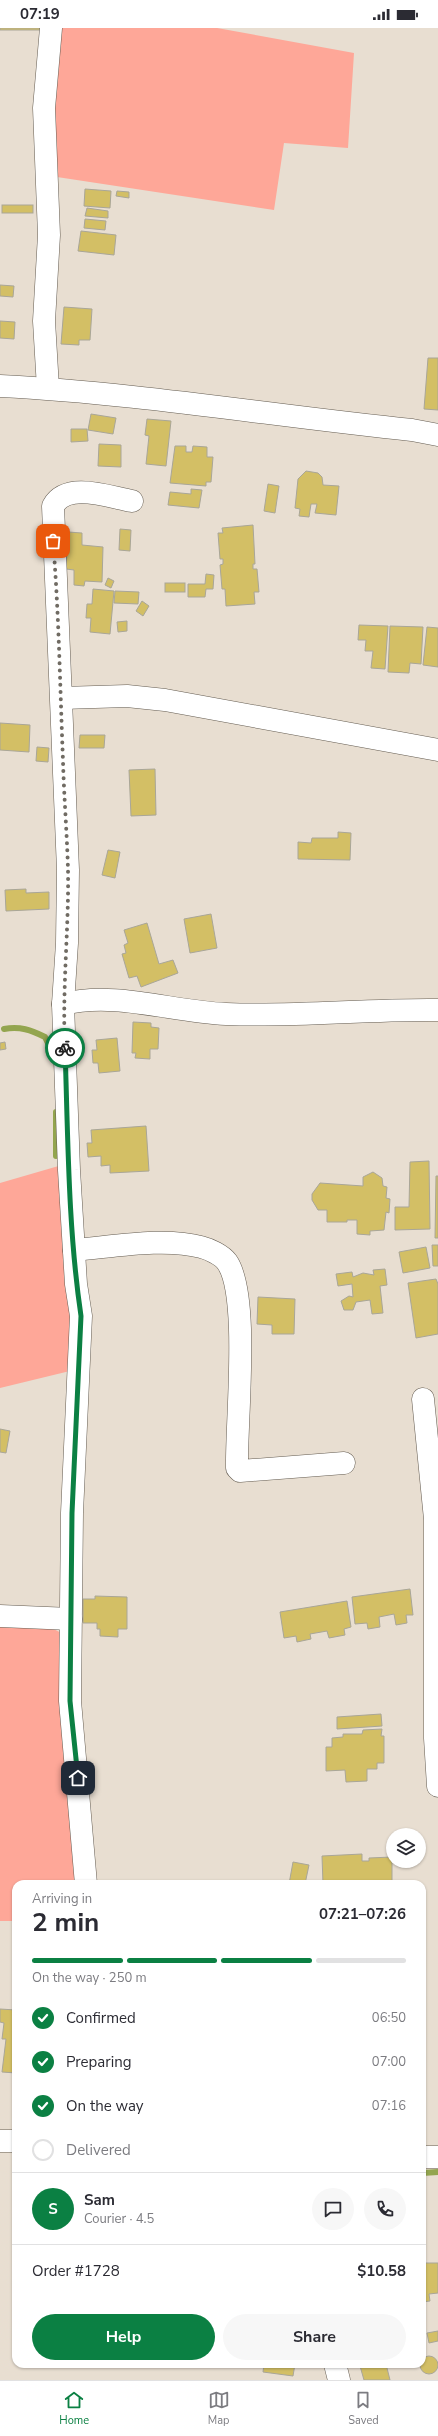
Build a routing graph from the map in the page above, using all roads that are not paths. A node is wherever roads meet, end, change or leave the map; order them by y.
1 (51, 28) edge
2 (0, 386) edge
3 (48, 388) junction
4 (438, 435) edge
5 (132, 501) dead end
6 (62, 698) junction
7 (438, 750) edge
8 (63, 1004) junction
9 (438, 1010) edge
10 (74, 1250) junction
11 (423, 1399) dead end
12 (344, 1463) dead end
13 (0, 1616) edge
14 (71, 1619) junction
15 (438, 1786) edge
16 (86, 1880) edge
17 (0, 2140) edge
18 (12, 2141) edge
19 (438, 2157) edge
20 (426, 2158) edge
21 (336, 2368) edge
22 (339, 2380) edge

1 - 3 street
2 - 3 street
3 - 4 street
5 - 6 street
6 - 7 street
6 - 8 street
8 - 9 street
8 - 10 street
10 - 12 street
10 - 14 street
11 - 15 street
13 - 14 street
14 - 16 street
17 - 18 street
19 - 20 street
21 - 22 street

